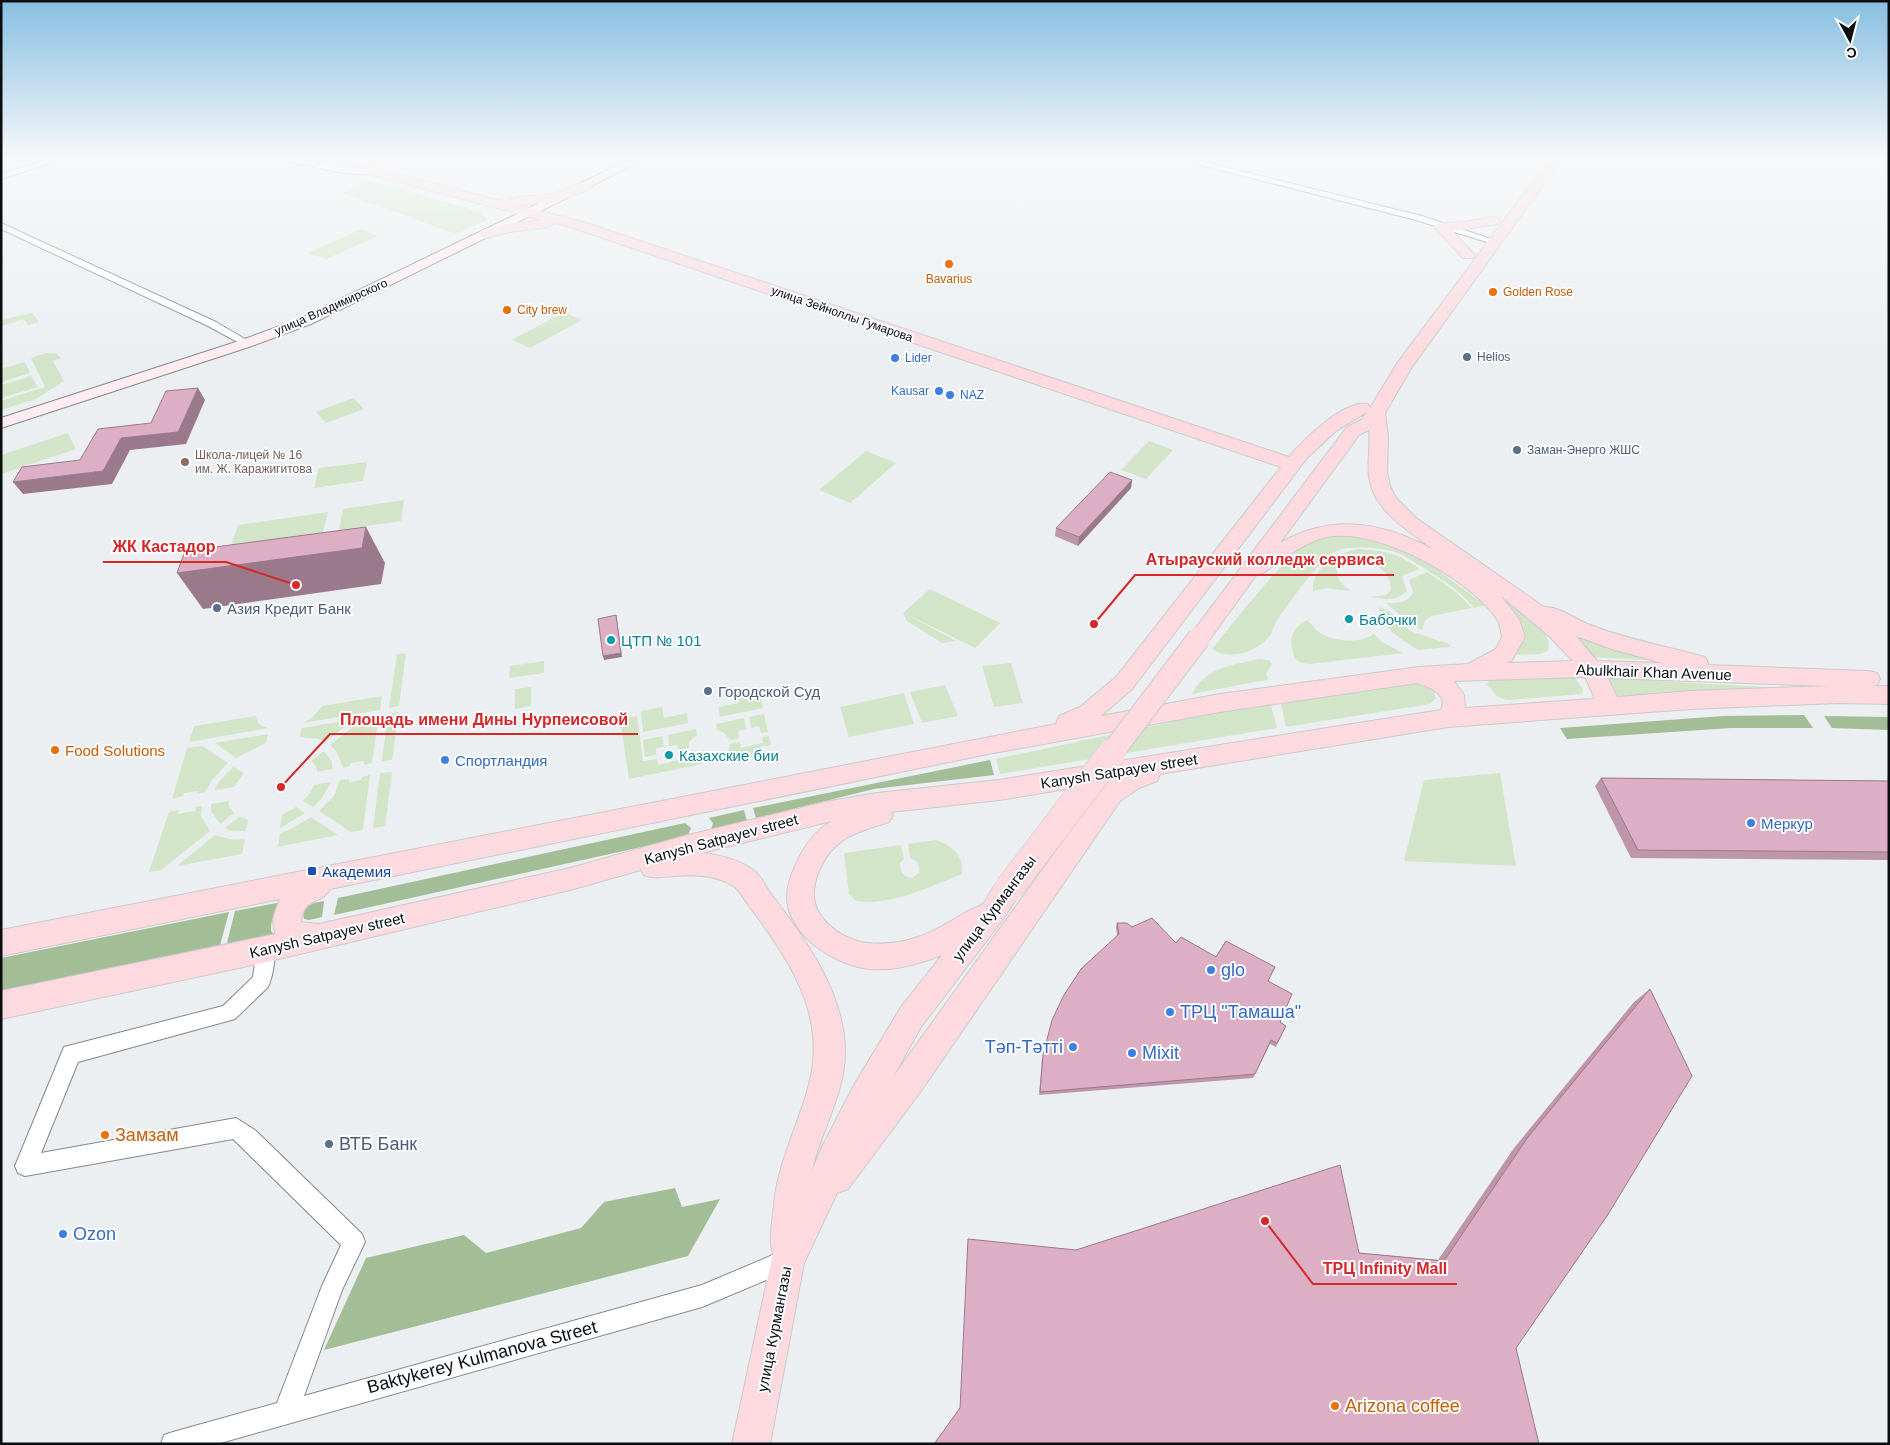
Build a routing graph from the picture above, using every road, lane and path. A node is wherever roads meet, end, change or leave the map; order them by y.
1 (493, 223) edge
2 (509, 223) edge
3 (572, 223) edge
4 (1433, 223) edge
5 (1473, 223) edge
6 (1491, 223) edge
7 (1509, 223) edge
8 (578, 225) junction
9 (1, 226) edge
10 (1442, 227) junction
11 (487, 234) junction
12 (1480, 238) junction
13 (1496, 242) junction
14 (1468, 254) junction
15 (1460, 278) junction
16 (247, 343) junction
17 (1369, 410) junction
18 (1, 423) edge
19 (1294, 464) junction
20 (1244, 575) junction
21 (1518, 598) junction
22 (1592, 669) junction
23 (1466, 672) junction
24 (1419, 675) junction
25 (1768, 677) junction
26 (1889, 680) edge
27 (1889, 695) edge
28 (1600, 706) junction
29 (1448, 718) junction
30 (1036, 736) junction
31 (1172, 764) junction
32 (999, 790) junction
33 (683, 808) junction
34 (688, 846) junction
35 (331, 878) junction
36 (570, 879) junction
37 (1001, 899) junction
38 (322, 936) junction
39 (1, 944) edge
40 (266, 949) junction
41 (1, 1005) edge
42 (818, 1200) junction
43 (787, 1260) junction
44 (286, 1411) junction
45 (173, 1444) edge
46 (751, 1444) edge

1 - 11 main road
2 - 11 street, улица Владимирского
3 - 8 main road, улица Зейноллы Гумарова
4 - 10 street
5 - 10 main road, улица Курмангазы
6 - 12 main road, улица Курмангазы
7 - 13 main road, улица Курмангазы
8 - 11 main road
8 - 19 main road, улица Зейноллы Гумарова
9 - 16 street
10 - 12 street
10 - 14 main road
11 - 16 street, улица Владимирского
12 - 13 street
12 - 14 main road, улица Курмангазы
13 - 15 main road, улица Курмангазы
14 - 15 main road, улица Курмангазы
15 - 17 main road, улица Курмангазы
16 - 18 street, улица Владимирского
17 - 19 main road
17 - 20 main road, улица Курмангазы
17 - 21 main road
19 - 30 main road
20 - 23 main road
20 - 37 main road, улица Курмангазы, bridge
21 - 22 main road
21 - 25 main road
22 - 23 main road, Abulkhair Khan Avenue
22 - 25 main road, Abulkhair Khan Avenue
22 - 28 main road
23 - 24 main road, Abulkhair Khan Avenue
24 - 29 main road
24 - 30 main road
25 - 26 main road, Abulkhair Khan Avenue
27 - 28 main road, Abulkhair Khan Avenue
28 - 29 main road, Abulkhair Khan Avenue
29 - 31 main road, Kanysh Satpayev street
30 - 33 main road
31 - 32 main road, Kanysh Satpayev street
31 - 42 main road
32 - 34 main road, Kanysh Satpayev street
32 - 37 main road
33 - 34 main road
33 - 35 main road
34 - 36 main road, Kanysh Satpayev street
35 - 38 main road
35 - 39 main road
36 - 38 main road, Kanysh Satpayev street
36 - 43 main road
37 - 42 main road, улица Курмангазы
38 - 40 main road, Kanysh Satpayev street
40 - 41 main road, Kanysh Satpayev street
40 - 44 street
42 - 43 main road, улица Курмангазы
43 - 44 street, Baktykerey Kulmanova Street
43 - 46 main road, улица Курмангазы
44 - 45 street, Baktykerey Kulmanova Street

